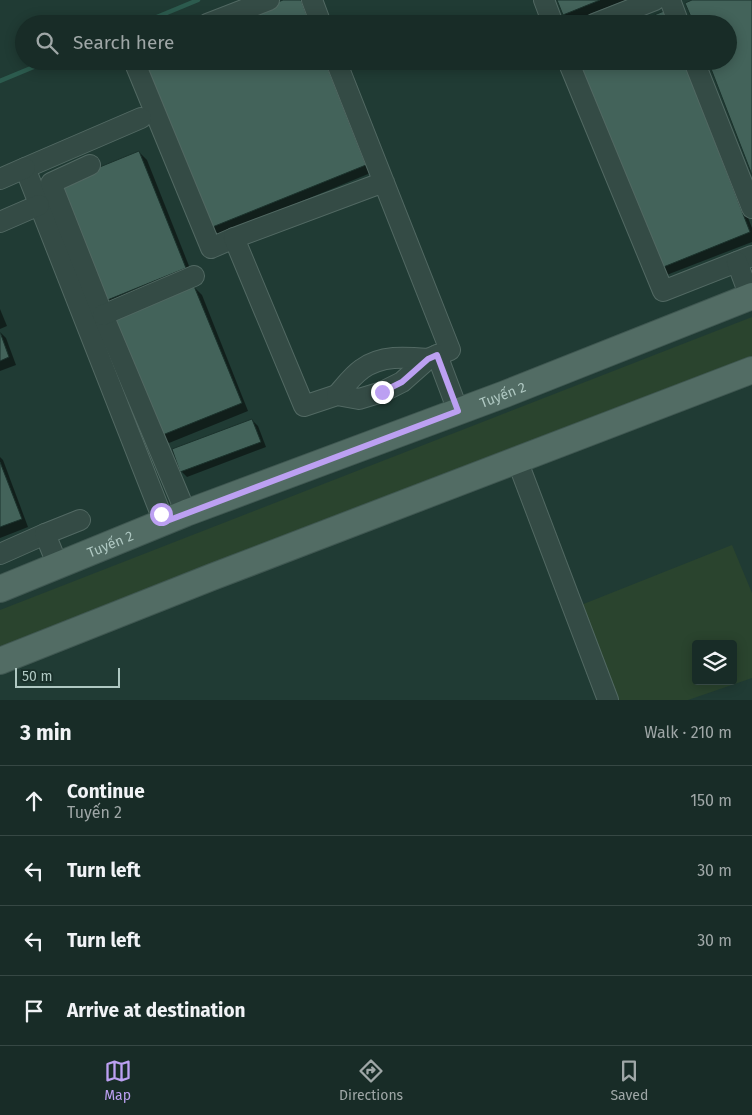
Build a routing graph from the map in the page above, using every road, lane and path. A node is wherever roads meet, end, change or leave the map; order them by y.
1 (269, 0) edge
2 (312, 0) edge
3 (544, 0) edge
4 (656, 0) edge
5 (670, 0) edge
6 (230, 15) edge
7 (318, 15) edge
8 (550, 15) edge
9 (617, 15) edge
10 (676, 15) edge
11 (138, 70) edge
12 (340, 70) edge
13 (572, 70) edge
14 (698, 70) edge
15 (140, 118) dead end
16 (90, 165) dead end
17 (25, 168) junction
18 (0, 179) edge
19 (384, 182) junction
20 (39, 205) junction
21 (752, 208) edge
22 (0, 222) edge
23 (234, 238) junction
24 (744, 259) edge
25 (194, 276) dead end
26 (751, 296) edge
27 (103, 315) junction
28 (432, 357) junction
29 (752, 370) edge
30 (336, 395) junction
31 (458, 411) junction
32 (517, 460) junction
33 (175, 518) junction
34 (80, 520) dead end
35 (45, 534) junction
36 (0, 554) edge
37 (58, 566) junction
38 (0, 589) edge
39 (0, 661) edge
40 (608, 700) edge

1 - 6 lane
2 - 7 lane
3 - 8 lane
4 - 9 lane
5 - 10 lane
11 - 23 lane
12 - 19 lane
13 - 24 lane
14 - 21 lane
15 - 17 lane
16 - 27 lane
17 - 18 lane
17 - 20 lane
19 - 23 lane
19 - 28 lane
20 - 22 lane
20 - 33 lane
23 - 30 lane
24 - 26 lane
25 - 27 lane
26 - 31 main road, Tuyến 2
27 - 33 lane
28 - 30 lane
28 - 30 lane
28 - 31 lane
29 - 32 main road
31 - 33 main road, Tuyến 2
32 - 39 main road
32 - 40 lane
33 - 37 main road, Tuyến 2
34 - 35 lane
35 - 36 lane
35 - 37 lane
37 - 38 main road, Tuyến 2

